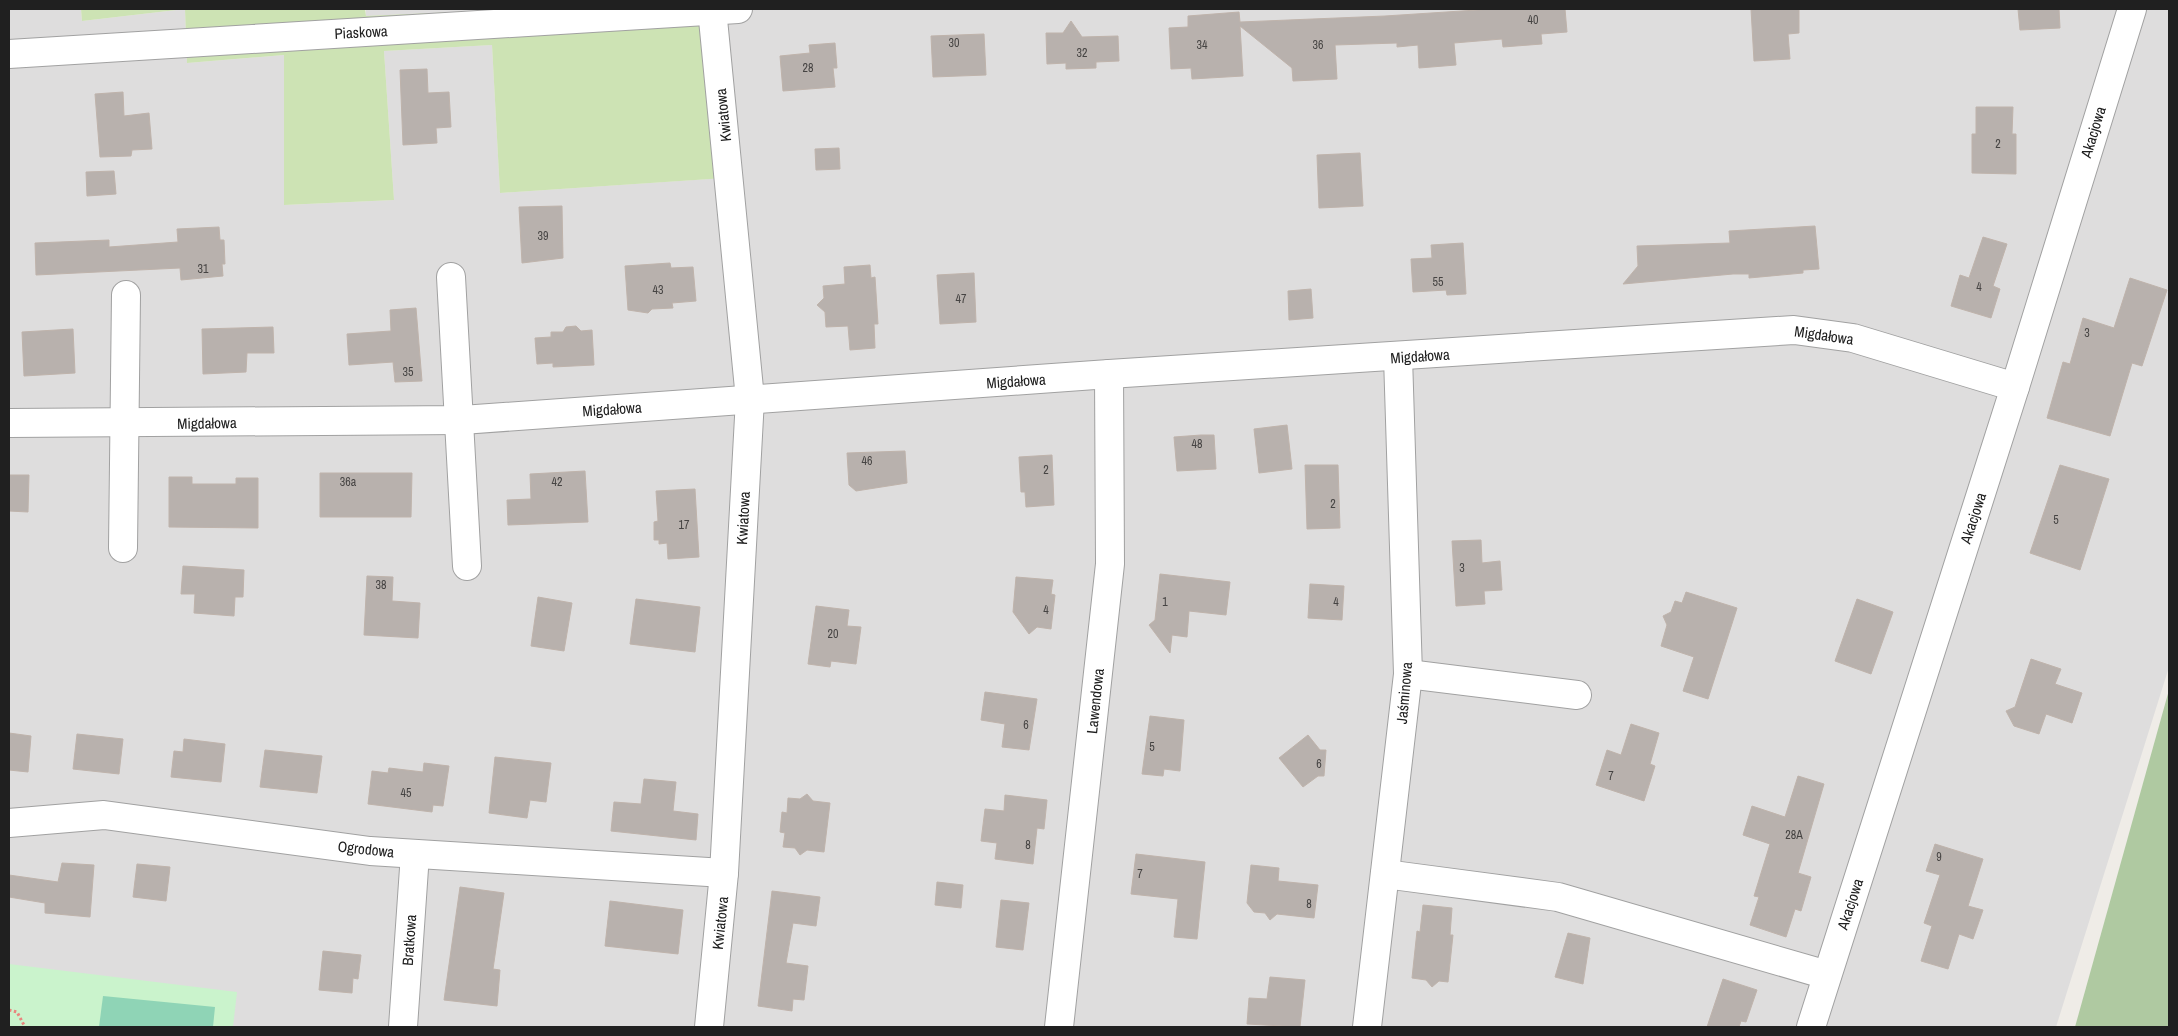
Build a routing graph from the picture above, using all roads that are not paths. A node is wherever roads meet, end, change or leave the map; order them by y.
1 (721, 9) edge
2 (2132, 9) edge
3 (9, 54) edge
4 (451, 277) dead end
5 (126, 295) dead end
6 (1398, 357) junction
7 (1108, 374) junction
8 (2015, 387) junction
9 (750, 398) junction
10 (459, 420) junction
11 (9, 423) edge
12 (124, 424) junction
13 (123, 548) dead end
14 (467, 566) dead end
15 (1408, 674) junction
16 (1578, 695) dead end
17 (9, 822) edge
18 (415, 854) junction
19 (724, 873) junction
20 (1385, 874) junction
21 (1827, 975) junction
22 (403, 1027) edge
23 (709, 1027) edge
24 (1059, 1027) edge
25 (1367, 1027) edge
26 (1811, 1027) edge

1 - 3 street, Piaskowa
1 - 9 street, Kwiatowa
2 - 8 street, Akacjowa
4 - 10 street
5 - 12 street
6 - 7 street, Migdałowa
6 - 8 street, Migdałowa
6 - 15 street, Jaśminowa
7 - 9 street, Migdałowa
7 - 24 street, Lawendowa
8 - 21 street, Akacjowa
9 - 10 street, Migdałowa
9 - 19 street, Kwiatowa
10 - 12 street, Migdałowa
10 - 14 street
11 - 12 street, Migdałowa
12 - 13 street
15 - 16 street
15 - 20 street, Jaśminowa
17 - 18 street, Ogrodowa
18 - 19 street, Ogrodowa
18 - 22 street, Bratkowa
19 - 23 street, Kwiatowa
20 - 21 street
20 - 25 street, Jaśminowa
21 - 26 street, Akacjowa

